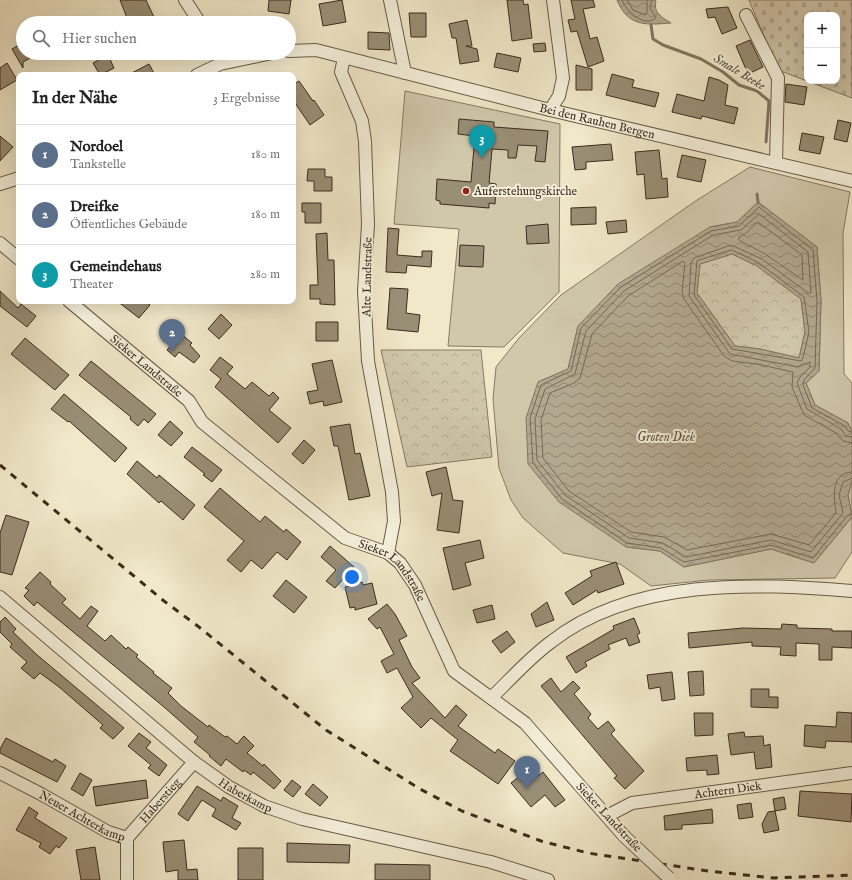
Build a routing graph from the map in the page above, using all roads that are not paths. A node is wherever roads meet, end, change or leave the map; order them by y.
1 (185, 0) edge
2 (390, 0) edge
3 (553, 0) edge
4 (746, 15) dead end
5 (195, 16) edge
6 (296, 51) edge
7 (344, 58) junction
8 (216, 60) edge
9 (201, 72) edge
10 (405, 73) junction
11 (550, 110) junction
12 (776, 163) junction
13 (16, 179) edge
14 (852, 181) edge
15 (0, 184) edge
16 (0, 243) edge
17 (16, 256) edge
18 (73, 304) edge
19 (388, 553) junction
20 (852, 591) edge
21 (0, 597) edge
22 (491, 698) junction
23 (194, 762) junction
24 (0, 773) edge
25 (852, 773) edge
26 (607, 816) junction
27 (127, 838) junction
28 (670, 879) edge
29 (127, 880) edge
30 (548, 880) edge

1 - 5 street
2 - 10 street
3 - 11 street
4 - 12 street
6 - 7 street
7 - 10 street, Bei den Rauhen Bergen
7 - 19 street, Alte Landstraße
8 - 9 street
10 - 11 street, Bei den Rauhen Bergen
11 - 12 street, Bei den Rauhen Bergen
12 - 14 street, Bei den Rauhen Bergen
13 - 15 street
16 - 17 street
18 - 19 street, Sieker Landstraße
19 - 22 street, Sieker Landstraße
20 - 22 street
21 - 23 street, Haberkamp
22 - 26 street, Sieker Landstraße
23 - 27 street, Haberstieg
23 - 30 street, Haberkamp
24 - 27 street, Neuer Achterkamp
25 - 26 street, Achtern Diek
26 - 28 street, Sieker Landstraße, bridge
27 - 29 street, Neuer Achterkamp

